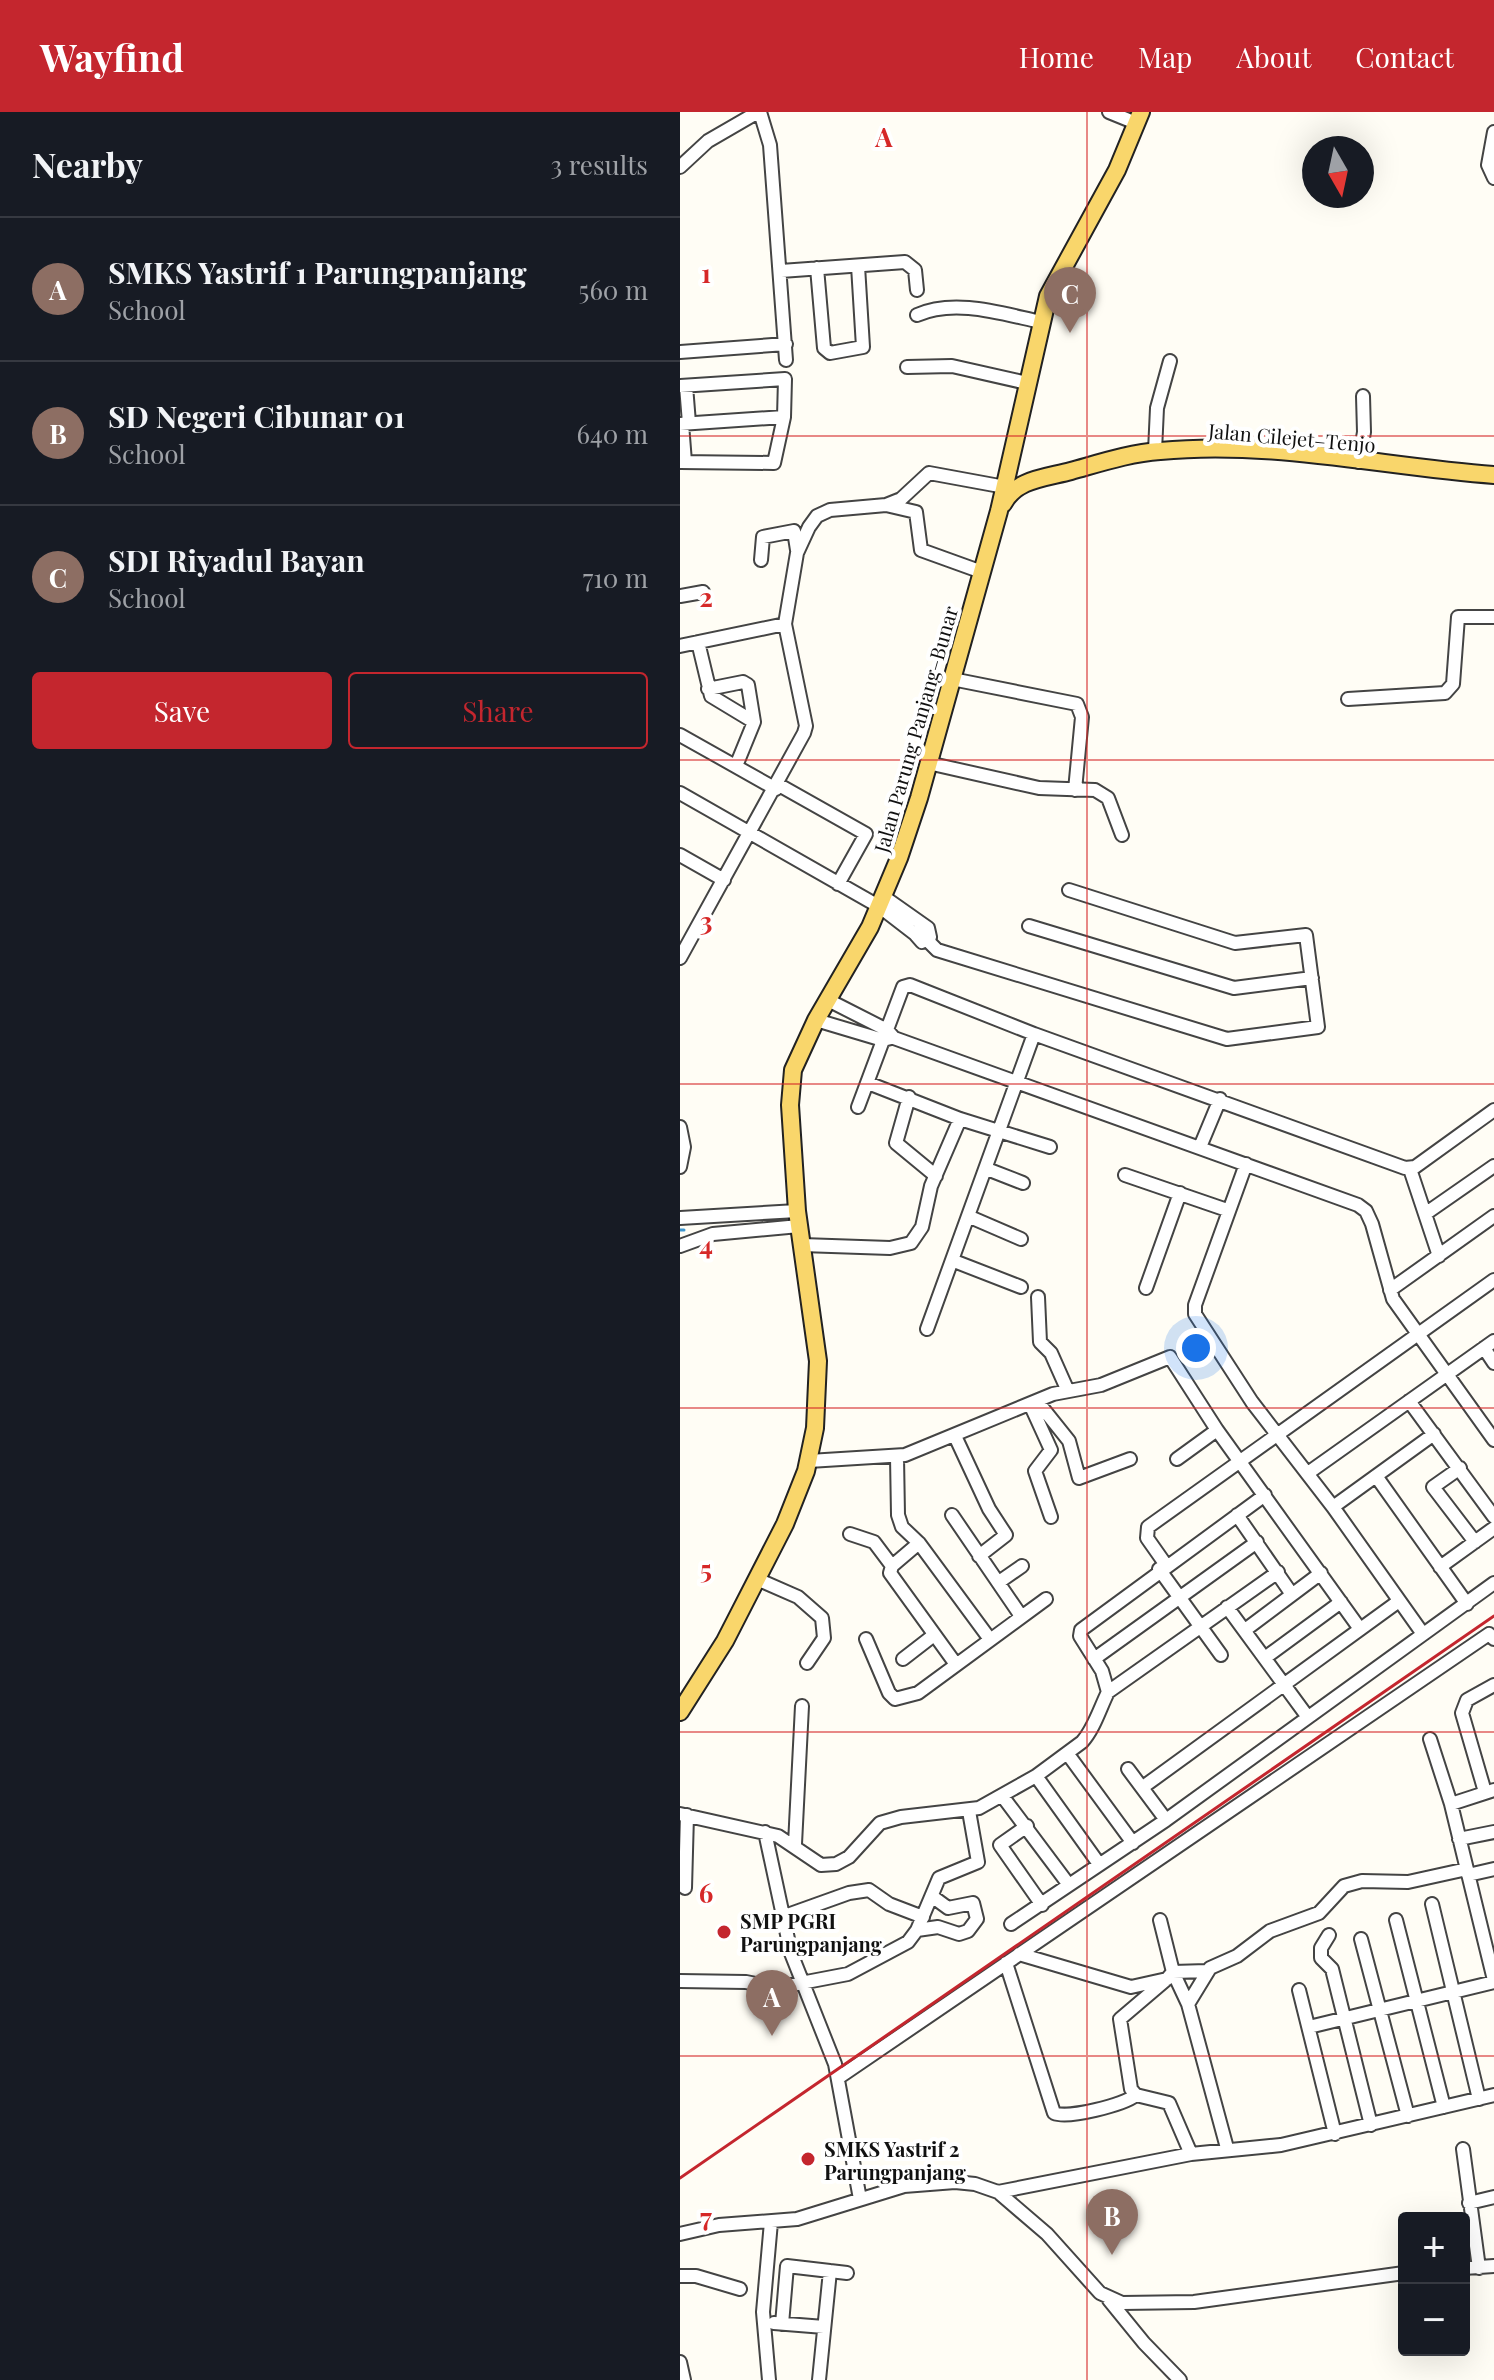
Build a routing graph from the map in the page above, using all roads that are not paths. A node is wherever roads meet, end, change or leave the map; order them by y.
1 (759, 112) edge
2 (1109, 112) edge
3 (1139, 117) edge
4 (1494, 132) edge
5 (680, 167) edge
6 (1494, 178) edge
7 (858, 266) junction
8 (817, 268) junction
9 (781, 271) junction
10 (917, 290) dead end
11 (917, 315) dead end
12 (1041, 322) junction
13 (786, 344) junction
14 (680, 352) edge
15 (786, 360) dead end
16 (1170, 361) dead end
17 (907, 367) dead end
18 (1027, 383) junction
19 (683, 386) edge
20 (1363, 396) dead end
21 (784, 417) junction
22 (684, 423) edge
23 (1155, 451) junction
24 (1013, 455) junction
25 (682, 462) edge
26 (1359, 462) junction
27 (1494, 475) edge
28 (1041, 478) junction
29 (1005, 487) junction
30 (886, 505) junction
31 (999, 511) junction
32 (797, 553) junction
33 (761, 560) dead end
34 (982, 572) junction
35 (703, 592) dead end
36 (680, 596) edge
37 (1494, 617) edge
38 (786, 619) junction
39 (698, 642) junction
40 (680, 646) edge
41 (952, 679) junction
42 (708, 689) junction
43 (1348, 699) dead end
44 (754, 722) junction
45 (680, 735) edge
46 (928, 763) junction
47 (736, 766) junction
48 (777, 787) junction
49 (1075, 790) junction
50 (680, 793) edge
51 (750, 835) junction
52 (1122, 835) dead end
53 (681, 857) edge
54 (724, 880) junction
55 (838, 884) junction
56 (1069, 890) dead end
57 (882, 902) junction
58 (1029, 926) dead end
59 (680, 958) edge
60 (1312, 978) junction
61 (828, 1000) junction
62 (816, 1020) junction
63 (1034, 1034) junction
64 (888, 1036) junction
65 (1018, 1081) junction
66 (868, 1083) junction
67 (909, 1097) junction
68 (1220, 1099) junction
69 (858, 1107) dead end
70 (1494, 1110) edge
71 (960, 1119) junction
72 (680, 1127) edge
73 (1000, 1131) junction
74 (1050, 1147) dead end
75 (1200, 1147) junction
76 (682, 1148) edge
77 (1246, 1164) junction
78 (1494, 1166) edge
79 (680, 1167) edge
80 (987, 1169) junction
81 (1410, 1169) junction
82 (1125, 1175) dead end
83 (936, 1176) junction
84 (1023, 1183) dead end
85 (1180, 1193) junction
86 (1227, 1210) junction
87 (1425, 1214) junction
88 (1494, 1216) edge
89 (970, 1217) junction
90 (680, 1218) edge
91 (696, 1218) junction
92 (798, 1218) junction
93 (700, 1238) junction
94 (1021, 1239) dead end
95 (802, 1245) junction
96 (680, 1246) edge
97 (1439, 1256) junction
98 (954, 1261) junction
99 (1494, 1280) edge
100 (1021, 1287) dead end
101 (1146, 1288) dead end
102 (1390, 1290) junction
103 (1038, 1297) dead end
104 (927, 1329) dead end
105 (1418, 1335) junction
106 (1489, 1344) edge
107 (1494, 1363) edge
108 (1449, 1373) junction
109 (1067, 1389) junction
110 (1409, 1401) junction
111 (1034, 1402) junction
112 (1217, 1430) junction
113 (1434, 1434) junction
114 (955, 1436) junction
115 (1278, 1436) junction
116 (1494, 1440) edge
117 (897, 1457) junction
118 (1130, 1459) dead end
119 (1177, 1459) dead end
120 (809, 1461) junction
121 (1240, 1462) junction
122 (1460, 1468) junction
123 (1308, 1473) junction
124 (1376, 1476) junction
125 (1265, 1495) junction
126 (1333, 1507) junction
127 (952, 1515) dead end
128 (1237, 1515) junction
129 (1051, 1517) dead end
130 (1494, 1517) edge
131 (1494, 1528) edge
132 (850, 1534) dead end
133 (1257, 1542) junction
134 (1475, 1542) junction
135 (919, 1543) junction
136 (979, 1556) junction
137 (892, 1566) junction
138 (1022, 1566) dead end
139 (1162, 1567) junction
140 (1440, 1567) junction
141 (1278, 1572) junction
142 (1321, 1573) junction
143 (757, 1579) junction
144 (999, 1582) junction
145 (1494, 1583) edge
146 (1291, 1593) junction
147 (1180, 1598) junction
148 (1046, 1599) dead end
149 (1399, 1601) junction
150 (1341, 1602) junction
151 (1467, 1604) junction
152 (1227, 1607) junction
153 (1021, 1616) junction
154 (1198, 1627) junction
155 (1360, 1629) junction
156 (1245, 1630) junction
157 (1423, 1634) junction
158 (934, 1635) junction
159 (989, 1638) junction
160 (866, 1639) dead end
161 (1494, 1639) edge
162 (1221, 1655) dead end
163 (1266, 1657) junction
164 (903, 1659) dead end
165 (1094, 1659) junction
166 (807, 1663) dead end
167 (955, 1663) junction
168 (1283, 1684) junction
169 (1494, 1685) edge
170 (687, 1691) edge
171 (1108, 1692) junction
172 (802, 1706) dead end
173 (680, 1712) edge
174 (1307, 1716) junction
175 (1430, 1739) dead end
176 (1067, 1753) junction
177 (1128, 1769) dead end
178 (1036, 1776) junction
179 (1143, 1787) junction
180 (1489, 1791) edge
181 (1003, 1797) junction
182 (1451, 1804) junction
183 (969, 1811) junction
184 (683, 1814) edge
185 (1166, 1820) junction
186 (1027, 1826) junction
187 (765, 1832) junction
188 (1494, 1832) edge
189 (1459, 1839) junction
190 (1133, 1843) junction
191 (795, 1844) junction
192 (1099, 1864) junction
193 (1494, 1869) edge
194 (1467, 1872) junction
195 (1069, 1885) junction
196 (685, 1888) dead end
197 (933, 1897) junction
198 (1432, 1904) dead end
199 (1042, 1905) junction
200 (782, 1917) junction
201 (923, 1917) junction
202 (1160, 1920) dead end
203 (1396, 1920) dead end
204 (1011, 1924) dead end
205 (917, 1930) junction
206 (1329, 1935) dead end
207 (1361, 1939) dead end
208 (1019, 1954) junction
209 (1006, 1963) junction
210 (1207, 1971) junction
211 (1170, 1976) junction
212 (680, 1981) edge
213 (804, 1981) junction
214 (1494, 1981) edge
215 (1299, 1990) dead end
216 (1454, 1992) junction
217 (1418, 2000) junction
218 (1188, 2004) junction
219 (1381, 2009) junction
220 (1346, 2018) junction
221 (1309, 2027) junction
222 (838, 2078) junction
223 (1136, 2095) junction
224 (1494, 2095) edge
225 (1479, 2099) junction
226 (1444, 2107) junction
227 (1408, 2116) junction
228 (1371, 2125) junction
229 (1335, 2134) junction
230 (1227, 2148) junction
231 (1463, 2149) dead end
232 (1191, 2154) junction
233 (998, 2192) junction
234 (1494, 2197) edge
235 (860, 2199) junction
236 (1469, 2203) junction
237 (771, 2222) junction
238 (680, 2234) edge
239 (1494, 2266) edge
240 (1470, 2268) edge
241 (1479, 2268) junction
242 (830, 2271) junction
243 (847, 2273) dead end
244 (1398, 2274) edge
245 (680, 2276) edge
246 (740, 2289) dead end
247 (1109, 2300) junction
248 (763, 2322) junction
249 (782, 2324) junction
250 (824, 2327) junction
251 (680, 2362) edge
252 (684, 2380) edge
253 (769, 2380) edge
254 (819, 2380) edge
255 (1180, 2380) edge

1 - 5 street
1 - 9 street
2 - 3 street
3 - 12 main road, Jalan Parung Panjang–Bunar
4 - 6 street
7 - 8 street
7 - 8 street
7 - 10 street
8 - 9 street
9 - 13 street
11 - 12 street
12 - 18 main road, Jalan Parung Panjang–Bunar
13 - 14 street
13 - 15 street
16 - 23 street
17 - 18 street
18 - 24 main road, Jalan Parung Panjang–Bunar
19 - 21 street
19 - 22 street
20 - 26 street
21 - 22 street
21 - 25 street
22 - 25 street
23 - 26 main road, Jalan Cilejet–Tenjo
23 - 28 main road, Jalan Cilejet–Tenjo
24 - 28 main road
24 - 29 main road, Jalan Parung Panjang–Bunar
26 - 27 main road, Jalan Cilejet–Tenjo
28 - 31 main road, Jalan Cilejet–Tenjo
29 - 30 street
29 - 31 main road, Jalan Parung Panjang–Bunar
30 - 32 street
30 - 34 street
31 - 34 main road, Jalan Parung Panjang–Bunar
32 - 33 street
32 - 38 street
34 - 41 main road, Jalan Parung Panjang–Bunar
35 - 36 street
37 - 43 street
38 - 39 street
38 - 48 street
39 - 40 street
39 - 42 street
41 - 46 main road, Jalan Parung Panjang–Bunar
41 - 49 street
42 - 44 street
42 - 44 street
44 - 47 street
45 - 47 street
46 - 49 street
46 - 57 main road, Jalan Parung Panjang–Bunar
47 - 48 street
48 - 51 street
48 - 55 street
49 - 52 street
50 - 51 street
51 - 54 street
51 - 55 street
53 - 54 street
54 - 59 street
55 - 57 street
56 - 60 street
57 - 60 street
57 - 61 main road, Jalan Parung Panjang–Bunar
58 - 60 street
61 - 62 main road, Jalan Parung Panjang–Bunar
61 - 64 street
62 - 64 street
62 - 92 main road, Jalan Parung Panjang–Bunar
63 - 64 street
63 - 65 street
63 - 68 street
64 - 65 street
64 - 66 street
65 - 73 street
65 - 75 street
66 - 67 street
66 - 69 street
67 - 71 street
67 - 83 street
68 - 75 street
68 - 81 street
70 - 81 street
71 - 73 street
71 - 83 street
72 - 76 street
73 - 74 street
73 - 80 street
75 - 77 street
76 - 79 street
77 - 86 street
77 - 102 street
78 - 87 street
80 - 84 street
80 - 89 street
81 - 87 street
82 - 85 street
83 - 95 street
85 - 86 street
85 - 101 street
86 - 115 street
87 - 97 street
88 - 97 street
89 - 94 street
89 - 98 street
90 - 91 street
91 - 92 street
91 - 93 street
92 - 93 street
92 - 95 main road, Jalan Parung Panjang–Bunar
93 - 96 street
95 - 120 main road, Jalan Parung Panjang–Bunar
97 - 102 street
98 - 100 street
98 - 104 street
99 - 105 street
102 - 105 street
103 - 109 street
105 - 108 street
105 - 115 street
106 - 107 street
106 - 108 street
108 - 110 street
108 - 116 street
109 - 111 street
109 - 112 street
110 - 113 street
110 - 123 street
111 - 114 street
111 - 118 street
111 - 129 street
112 - 119 street
112 - 121 street
113 - 122 street
113 - 124 street
114 - 117 street
114 - 136 street
115 - 121 street
115 - 123 street
117 - 120 street
117 - 135 street
120 - 143 main road, Jalan Parung Panjang–Bunar
121 - 125 street
121 - 139 street
122 - 130 street
122 - 134 street
123 - 126 street
124 - 126 street
124 - 140 street
125 - 128 street
125 - 142 street
126 - 149 street
127 - 136 street
128 - 133 street
128 - 139 street
131 - 134 street
132 - 137 street
133 - 141 street
133 - 147 street
134 - 140 street
135 - 137 street
135 - 159 street
136 - 144 street
137 - 158 street
138 - 144 street
139 - 147 street
139 - 165 street
140 - 151 street
141 - 146 street
141 - 152 street
142 - 146 street
142 - 150 street
143 - 166 street
143 - 170 main road, Jalan Parung Panjang–Bunar
144 - 153 street
145 - 151 street
146 - 156 street
147 - 154 street
147 - 165 street
148 - 153 street
149 - 155 street
149 - 157 street
150 - 155 street
150 - 163 street
151 - 157 street
152 - 154 street
152 - 156 street
153 - 159 street
154 - 162 street
154 - 171 street
155 - 168 street
156 - 163 street
157 - 174 street
158 - 164 street
158 - 167 street
159 - 167 street
160 - 167 street
161 - 208 street
163 - 168 street
165 - 171 street
168 - 174 street
168 - 179 street
169 - 180 street
170 - 173 main road, Jalan Parung Panjang–Bunar
171 - 176 street
172 - 191 street
174 - 185 street
175 - 182 street
176 - 178 street
176 - 190 street
177 - 179 street
178 - 181 street
178 - 192 street
179 - 185 street
180 - 182 street
181 - 183 street
181 - 186 street
182 - 189 street
183 - 191 street
183 - 197 street
184 - 187 street
184 - 196 street
185 - 190 street
186 - 195 street
186 - 199 street
187 - 191 street
187 - 200 street
188 - 189 street
189 - 194 street
190 - 192 street
192 - 195 street
193 - 194 street
194 - 210 street
194 - 214 street
195 - 199 street
197 - 201 street
197 - 205 street
198 - 216 street
199 - 204 street
200 - 201 street
200 - 213 street
201 - 205 street
202 - 211 street
203 - 217 street
205 - 213 street
206 - 220 street
207 - 219 street
208 - 209 street
208 - 211 street
209 - 222 street
209 - 223 street
210 - 211 street
210 - 218 street
211 - 218 street
211 - 223 street
212 - 213 street
213 - 222 street
214 - 216 street
215 - 221 street
216 - 217 street
216 - 225 street
217 - 219 street
217 - 226 street
218 - 230 street
219 - 220 street
219 - 227 street
220 - 221 street
220 - 228 street
221 - 229 street
222 - 235 street
223 - 232 street
224 - 225 street
225 - 226 street
226 - 227 street
227 - 228 street
228 - 229 street
229 - 230 street
230 - 232 street
231 - 236 street
232 - 233 street
233 - 235 street
233 - 247 street
234 - 236 street
235 - 237 street
236 - 241 street
237 - 238 street
237 - 248 street
239 - 241 street
240 - 241 street
242 - 243 street
242 - 249 street
242 - 250 street
244 - 247 street
245 - 246 street
247 - 255 street
248 - 249 street
248 - 253 street
249 - 250 street
250 - 254 street
251 - 252 street

